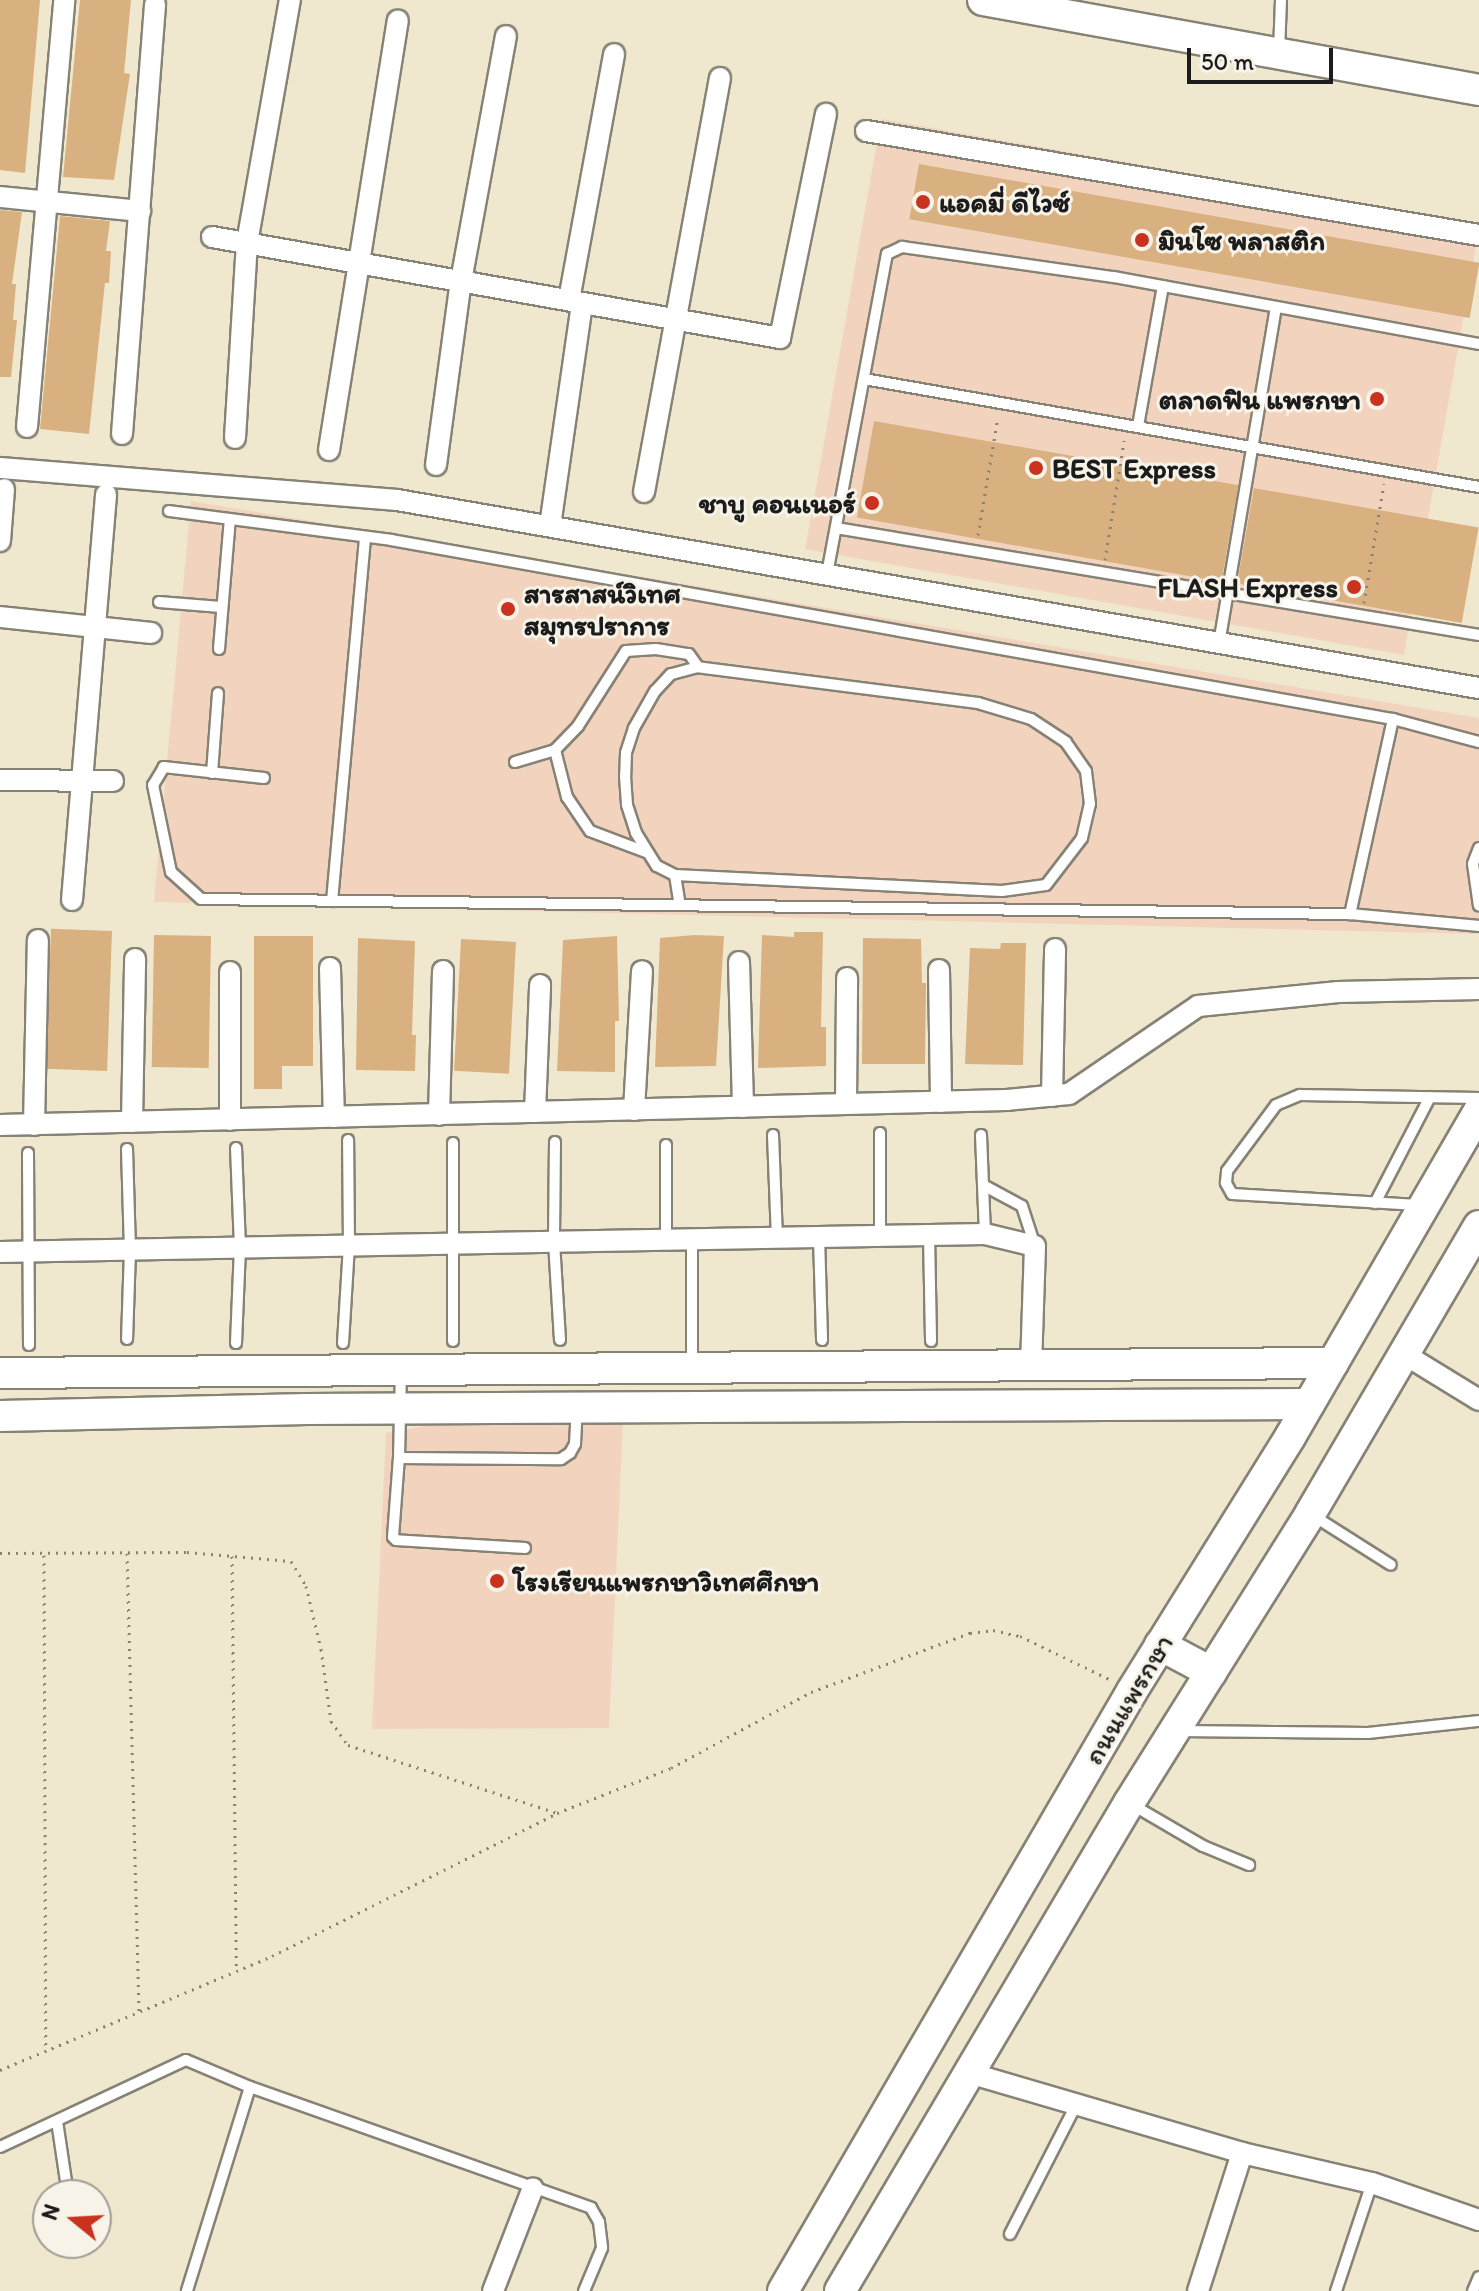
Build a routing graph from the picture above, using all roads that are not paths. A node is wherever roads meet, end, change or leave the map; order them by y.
1 (64, 0) edge
2 (290, 0) edge
3 (983, 0) edge
4 (1281, 0) edge
5 (155, 4) dead end
6 (398, 21) dead end
7 (506, 36) dead end
8 (614, 54) dead end
9 (1279, 54) junction
10 (720, 78) dead end
11 (1479, 90) edge
12 (826, 114) dead end
13 (866, 131) dead end
14 (0, 197) edge
15 (49, 202) junction
16 (140, 211) junction
17 (1479, 235) edge
18 (212, 237) dead end
19 (247, 243) junction
20 (358, 262) junction
21 (461, 281) junction
22 (1163, 286) junction
23 (576, 301) junction
24 (1276, 308) junction
25 (676, 319) junction
26 (1479, 344) edge
27 (864, 379) junction
28 (1132, 425) junction
29 (27, 427) dead end
30 (122, 434) dead end
31 (235, 438) dead end
32 (1251, 447) junction
33 (329, 450) dead end
34 (436, 465) dead end
35 (2, 478) edge
36 (1479, 487) edge
37 (644, 492) dead end
38 (106, 494) dead end
39 (169, 511) dead end
40 (230, 519) junction
41 (550, 526) junction
42 (836, 528) junction
43 (365, 537) junction
44 (0, 541) edge
45 (827, 574) junction
46 (1228, 592) junction
47 (159, 602) dead end
48 (221, 607) junction
49 (0, 617) edge
50 (95, 628) junction
51 (151, 633) dead end
52 (1479, 635) edge
53 (1219, 644) junction
54 (219, 649) dead end
55 (698, 667) junction
56 (1479, 688) edge
57 (218, 693) dead end
58 (1393, 719) junction
59 (1479, 742) edge
60 (555, 750) junction
61 (515, 762) dead end
62 (212, 773) junction
63 (83, 778) junction
64 (264, 778) dead end
65 (0, 780) edge
66 (113, 781) dead end
67 (1479, 848) edge
68 (646, 852) junction
69 (675, 875) junction
70 (72, 900) dead end
71 (332, 901) junction
72 (680, 905) junction
73 (1479, 906) edge
74 (1350, 914) junction
75 (1479, 926) edge
76 (38, 940) dead end
77 (1055, 949) dead end
78 (135, 959) dead end
79 (739, 962) dead end
80 (330, 968) dead end
81 (939, 970) dead end
82 (443, 971) dead end
83 (642, 971) dead end
84 (230, 972) dead end
85 (847, 978) dead end
86 (540, 985) dead end
87 (1479, 989) edge
88 (1052, 1096) junction
89 (1430, 1097) junction
90 (1479, 1098) edge
91 (941, 1102) junction
92 (846, 1104) junction
93 (743, 1107) junction
94 (634, 1110) junction
95 (1479, 1111) edge
96 (535, 1112) junction
97 (439, 1115) junction
98 (334, 1117) junction
99 (230, 1120) junction
100 (132, 1122) junction
101 (0, 1125) edge
102 (34, 1125) junction
103 (880, 1133) dead end
104 (773, 1135) dead end
105 (981, 1135) dead end
106 (348, 1140) dead end
107 (555, 1142) dead end
108 (453, 1143) dead end
109 (666, 1145) dead end
110 (236, 1148) dead end
111 (127, 1149) dead end
112 (28, 1153) dead end
113 (983, 1185) junction
114 (1375, 1203) junction
115 (1424, 1205) junction
116 (1479, 1226) edge
117 (985, 1234) junction
118 (929, 1235) junction
119 (880, 1236) junction
120 (819, 1237) junction
121 (777, 1238) junction
122 (692, 1239) junction
123 (666, 1240) junction
124 (554, 1242) junction
125 (455, 1243) junction
126 (349, 1245) junction
127 (1035, 1246) junction
128 (240, 1247) junction
129 (130, 1250) junction
130 (0, 1252) edge
131 (30, 1252) junction
132 (127, 1339) dead end
133 (560, 1340) dead end
134 (822, 1340) dead end
135 (453, 1341) dead end
136 (931, 1341) dead end
137 (236, 1343) dead end
138 (343, 1343) dead end
139 (29, 1345) dead end
140 (1404, 1354) junction
141 (1333, 1363) junction
142 (1031, 1365) junction
143 (692, 1366) junction
144 (401, 1370) junction
145 (0, 1373) edge
146 (1479, 1400) edge
147 (1309, 1404) junction
148 (398, 1412) junction
149 (576, 1412) junction
150 (0, 1416) edge
151 (399, 1458) junction
152 (1310, 1514) junction
153 (525, 1548) dead end
154 (1391, 1565) dead end
155 (1160, 1645) junction
156 (1211, 1672) junction
157 (1479, 1721) edge
158 (1173, 1731) junction
159 (1129, 1803) junction
160 (1249, 1865) dead end
161 (969, 2073) junction
162 (250, 2087) junction
163 (1077, 2103) junction
164 (57, 2121) junction
165 (0, 2147) edge
166 (1242, 2153) junction
167 (66, 2179) edge
168 (1372, 2183) junction
169 (533, 2188) junction
170 (1479, 2220) edge
171 (1010, 2234) dead end
172 (1479, 2277) edge
173 (187, 2291) edge
174 (493, 2291) edge
175 (584, 2291) edge
176 (783, 2291) edge
177 (840, 2291) edge
178 (1198, 2291) edge
179 (1336, 2291) edge
180 (1473, 2291) edge

1 - 15 street
2 - 19 street
3 - 9 street
4 - 9 lane
5 - 16 street
6 - 20 street
7 - 21 street
8 - 23 street
9 - 11 street
10 - 25 street
12 - 25 street
13 - 17 street
14 - 15 street
15 - 16 street
15 - 29 street
16 - 30 street
18 - 19 street
19 - 20 street
19 - 31 street
20 - 21 street
20 - 33 street
21 - 23 street
21 - 34 street
22 - 24 lane
22 - 27 lane
22 - 28 lane
23 - 25 street
23 - 41 street
24 - 26 lane
24 - 32 lane
25 - 37 street
27 - 28 lane
27 - 42 lane
28 - 32 lane
32 - 36 lane
32 - 46 lane
35 - 41 street
35 - 44 street
38 - 50 street
39 - 40 lane
40 - 43 lane
40 - 48 lane
41 - 45 street
42 - 45 lane
42 - 46 lane
43 - 58 lane
43 - 71 lane
45 - 53 street
46 - 52 lane
46 - 53 lane
47 - 48 lane
48 - 54 lane
49 - 50 street
50 - 51 street
50 - 63 street
53 - 56 street
55 - 60 lane
55 - 68 lane
55 - 69 lane
57 - 62 lane
58 - 59 lane
58 - 74 lane
60 - 61 lane
60 - 68 lane
62 - 64 lane
62 - 71 lane
63 - 65 street
63 - 66 street
63 - 70 street
67 - 73 lane
68 - 69 lane
69 - 72 lane
71 - 72 lane
72 - 74 lane
74 - 75 lane
76 - 102 street
77 - 88 street
78 - 100 street
79 - 93 street
80 - 98 street
81 - 91 street
82 - 97 street
83 - 94 street
84 - 99 street
85 - 92 street
86 - 96 street
87 - 88 street
88 - 91 street
89 - 90 lane
89 - 114 lane
89 - 114 lane
91 - 92 street
92 - 93 street
93 - 94 street
94 - 96 street
95 - 115 street, ถนนแพรกษา
96 - 97 street
97 - 98 street
98 - 99 street
99 - 100 street
100 - 102 street
101 - 102 street
103 - 119 lane
104 - 121 lane
105 - 113 lane
106 - 126 lane
107 - 124 lane
108 - 125 lane
109 - 123 lane
110 - 128 lane
111 - 129 lane
112 - 131 lane
113 - 117 lane
113 - 127 lane
114 - 115 lane
115 - 141 street, ถนนแพรกษา
116 - 140 street, ถนนแพรกษา
117 - 118 street
117 - 127 street
118 - 119 street
118 - 136 lane
119 - 120 street
120 - 121 street
120 - 134 lane
121 - 122 street
122 - 123 street
122 - 143 lane
123 - 124 street
124 - 125 street
124 - 133 lane
125 - 126 street
125 - 135 lane
126 - 128 street
126 - 138 lane
127 - 142 street
128 - 129 street
128 - 137 lane
129 - 131 street
129 - 132 lane
130 - 131 street
131 - 139 lane
140 - 146 street
140 - 152 street, ถนนแพรกษา
141 - 142 street
141 - 147 street, ถนนแพรกษา
142 - 143 street
143 - 144 street
144 - 145 street
144 - 148 lane
147 - 149 street
147 - 155 street, ถนนแพรกษา
148 - 149 street
148 - 150 street
148 - 151 lane
149 - 151 lane
151 - 153 lane
152 - 154 lane
152 - 156 street, ถนนแพรกษา
155 - 156 street
155 - 176 street, ถนนแพรกษา
156 - 158 street, ถนนแพรกษา
157 - 158 lane
158 - 159 street, ถนนแพรกษา
159 - 160 lane
159 - 161 street, ถนนแพรกษา
161 - 163 street
161 - 177 street, ถนนแพรกษา
162 - 164 lane
162 - 169 lane
162 - 173 lane
163 - 166 street
163 - 171 lane
164 - 165 lane
164 - 167 lane
166 - 168 street
166 - 178 street
168 - 170 street
168 - 179 lane
169 - 174 street
169 - 175 lane
172 - 180 lane

